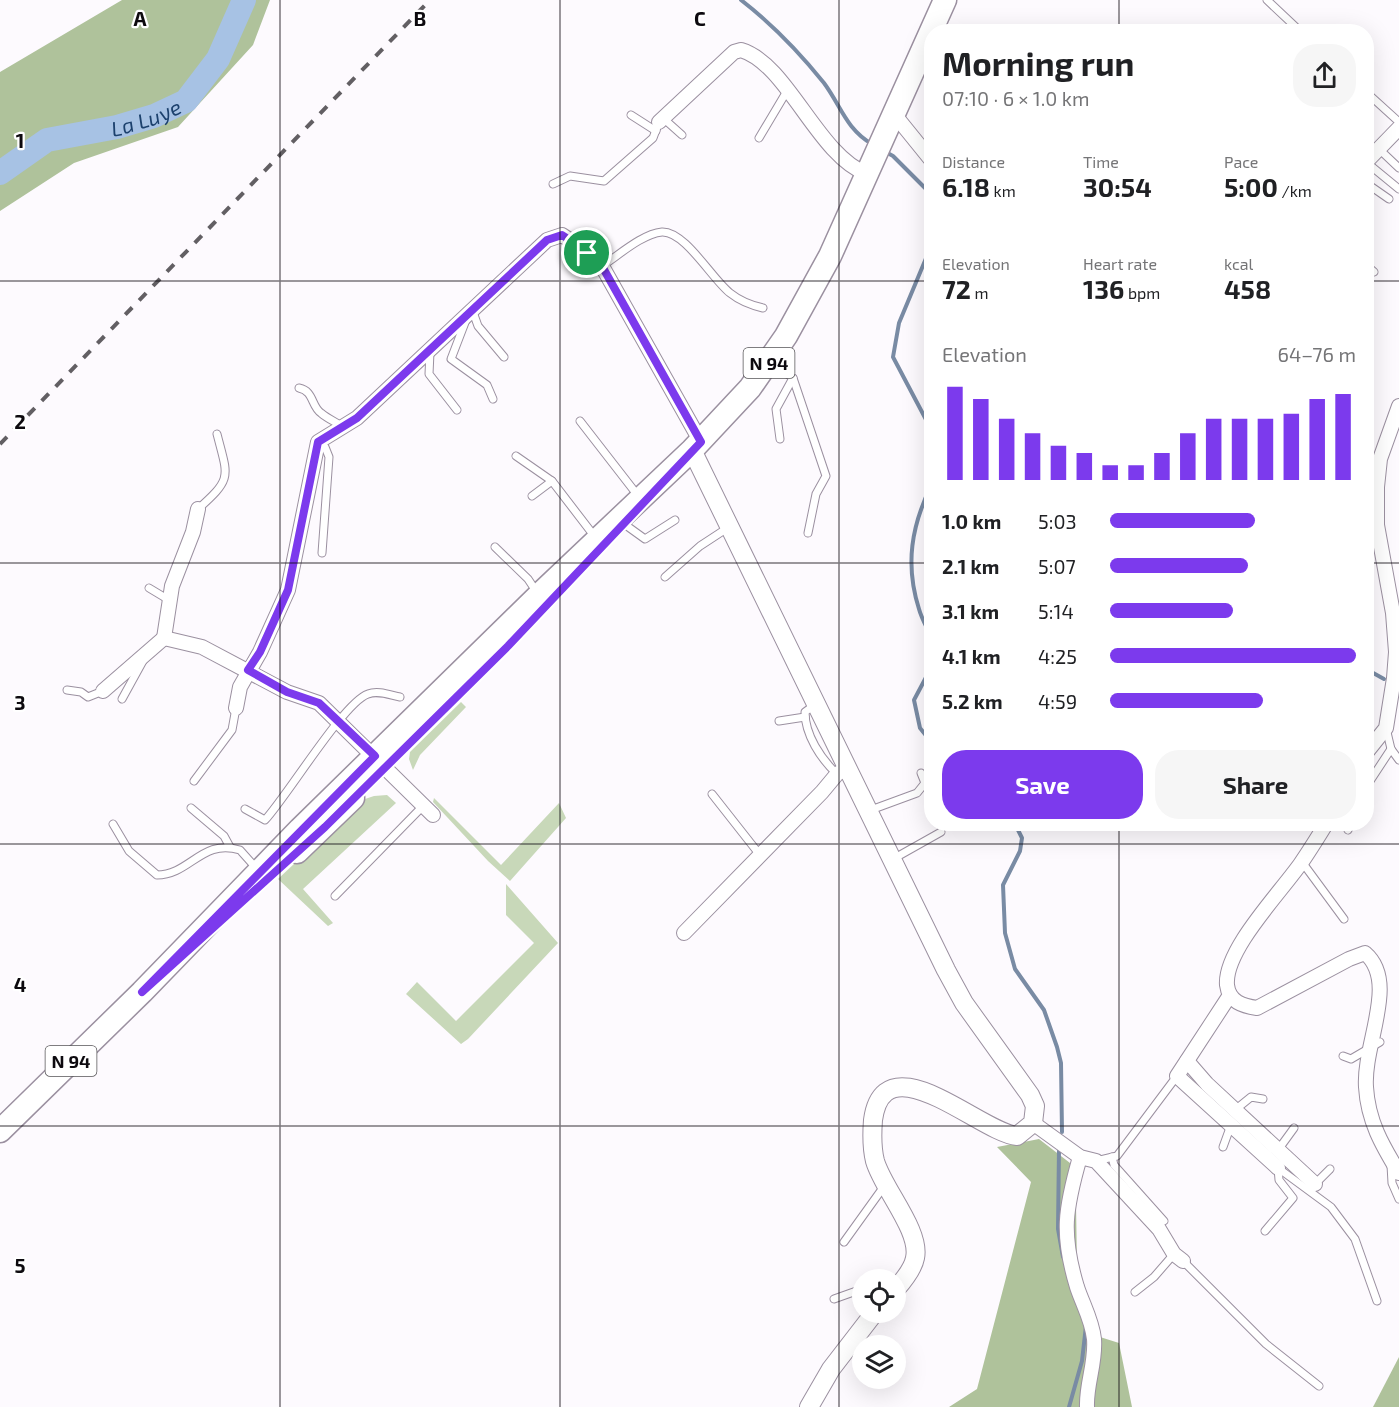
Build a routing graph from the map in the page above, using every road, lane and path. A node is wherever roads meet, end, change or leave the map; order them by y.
1 (945, 0) edge
2 (1267, 0) edge
3 (934, 24) edge
4 (1292, 24) edge
5 (924, 46) edge
6 (787, 91) junction
7 (1374, 99) edge
8 (631, 115) dead end
9 (892, 116) junction
10 (1399, 122) edge
11 (659, 124) junction
12 (1399, 128) edge
13 (682, 135) dead end
14 (759, 138) dead end
15 (1379, 149) junction
16 (924, 150) edge
17 (1374, 154) edge
18 (870, 166) junction
19 (1399, 168) edge
20 (1374, 169) edge
21 (553, 184) dead end
22 (1374, 189) edge
23 (1399, 189) edge
24 (1389, 199) dead end
25 (602, 266) junction
26 (763, 308) dead end
27 (470, 315) junction
28 (430, 352) junction
29 (504, 357) dead end
30 (770, 362) junction
31 (793, 378) junction
32 (298, 388) dead end
33 (493, 399) dead end
34 (1399, 406) edge
35 (457, 410) dead end
36 (580, 421) dead end
37 (343, 427) junction
38 (1395, 427) edge
39 (217, 434) dead end
40 (780, 439) dead end
41 (318, 442) junction
42 (694, 449) junction
43 (516, 456) dead end
44 (552, 481) junction
45 (532, 496) dead end
46 (642, 501) junction
47 (1374, 503) edge
48 (198, 509) joint
49 (675, 520) dead end
50 (622, 522) junction
51 (732, 526) junction
52 (1374, 527) edge
53 (808, 533) dead end
54 (601, 543) junction
55 (495, 547) dead end
56 (322, 553) dead end
57 (665, 577) dead end
58 (149, 588) dead end
59 (169, 600) junction
60 (542, 601) junction
61 (164, 638) junction
62 (146, 654) junction
63 (1397, 666) edge
64 (248, 670) junction
65 (67, 690) dead end
66 (104, 692) joint
67 (400, 697) dead end
68 (122, 699) dead end
69 (236, 708) joint
70 (810, 710) junction
71 (339, 720) junction
72 (779, 721) dead end
73 (1386, 728) junction
74 (1374, 743) edge
75 (1391, 750) junction
76 (1399, 759) edge
77 (380, 762) junction
78 (842, 771) junction
79 (921, 774) dead end
80 (1374, 775) edge
81 (194, 781) dead end
82 (924, 781) edge
83 (924, 784) edge
84 (712, 794) dead end
85 (190, 808) dead end
86 (245, 809) dead end
87 (428, 810) joint
88 (868, 811) junction
89 (112, 824) dead end
90 (1322, 831) edge
91 (940, 832) dead end
92 (230, 847) junction
93 (760, 855) junction
94 (893, 859) junction
95 (1302, 862) junction
96 (263, 876) junction
97 (335, 896) dead end
98 (1344, 919) dead end
99 (684, 933) dead end
100 (1393, 983) dead end
101 (1230, 995) junction
102 (1393, 1011) dead end
103 (1380, 1042) junction
104 (1343, 1056) dead end
105 (1187, 1061) junction
106 (1177, 1076) junction
107 (1263, 1099) dead end
108 (1235, 1110) junction
109 (1033, 1123) junction
110 (1232, 1125) junction
111 (1294, 1128) dead end
112 (0, 1131) edge
113 (1223, 1148) dead end
114 (1278, 1150) junction
115 (1080, 1157) junction
116 (1112, 1157) junction
117 (1391, 1159) junction
118 (1096, 1161) junction
119 (1278, 1168) junction
120 (1329, 1169) dead end
121 (1399, 1173) edge
122 (1315, 1184) joint
123 (885, 1185) junction
124 (1399, 1199) edge
125 (1164, 1221) dead end
126 (1265, 1231) dead end
127 (844, 1242) dead end
128 (1178, 1257) junction
129 (906, 1273) edge
130 (1135, 1292) dead end
131 (852, 1293) edge
132 (834, 1299) dead end
133 (1377, 1300) dead end
134 (867, 1323) edge
135 (1319, 1386) dead end
136 (809, 1407) edge
137 (1087, 1407) edge

1 - 3 main road, N 94
2 - 4 lane
5 - 9 main road, N 94
6 - 11 street
6 - 14 lane
6 - 18 street
7 - 10 lane
8 - 11 lane
9 - 16 street
9 - 18 main road, N 94
11 - 13 lane
11 - 21 lane
12 - 15 street
15 - 17 street
15 - 19 lane
18 - 30 main road, N 94
20 - 23 lane
22 - 24 lane
25 - 26 lane
25 - 27 street
25 - 42 street
27 - 28 street
27 - 29 lane
27 - 33 lane
28 - 35 lane
28 - 37 street
30 - 31 lane
30 - 42 main road, N 94
31 - 40 lane
31 - 53 lane
32 - 37 lane
34 - 38 street
36 - 46 lane
37 - 41 street
38 - 47 street
39 - 48 lane
41 - 56 lane
41 - 64 street
42 - 46 main road, N 94
42 - 51 street
43 - 44 lane
44 - 45 lane
44 - 54 lane
46 - 50 main road, N 94
48 - 59 street
49 - 50 lane
50 - 54 main road, N 94
51 - 57 lane
51 - 70 street
52 - 63 street
54 - 60 main road, N 94
55 - 60 lane
58 - 59 lane
59 - 61 street
60 - 77 main road, N 94
60 - 77 main road, N 94
61 - 62 street
61 - 64 street
62 - 66 street
62 - 68 lane
63 - 73 street
64 - 69 street
64 - 71 street
65 - 66 lane
67 - 71 lane
69 - 81 lane
70 - 72 lane
70 - 78 street
71 - 77 street
71 - 86 lane
73 - 74 street
73 - 75 lane
75 - 76 lane
75 - 80 lane
77 - 87 street
77 - 96 main road, N 94
77 - 96 main road, N 94
78 - 88 street
78 - 93 street
79 - 82 lane
83 - 88 lane
84 - 93 lane
85 - 92 lane
87 - 97 lane
88 - 94 street
89 - 92 lane
90 - 95 street
91 - 94 lane
92 - 96 lane
93 - 99 street
94 - 109 street
95 - 98 lane
95 - 101 street
96 - 112 main road, N 94
100 - 101 street
101 - 105 street
102 - 103 street
103 - 104 lane
103 - 117 street
105 - 106 street
105 - 108 street
106 - 110 street
106 - 116 lane
107 - 108 lane
108 - 114 street
109 - 115 street
109 - 123 street
110 - 113 lane
110 - 119 street
111 - 114 lane
114 - 122 street
115 - 118 street
115 - 137 street
116 - 118 lane
116 - 125 lane
117 - 121 street
117 - 124 lane
118 - 128 street
119 - 126 lane
119 - 133 lane
120 - 122 lane
123 - 127 lane
123 - 129 street
128 - 130 lane
128 - 135 lane
131 - 132 lane
134 - 136 street

